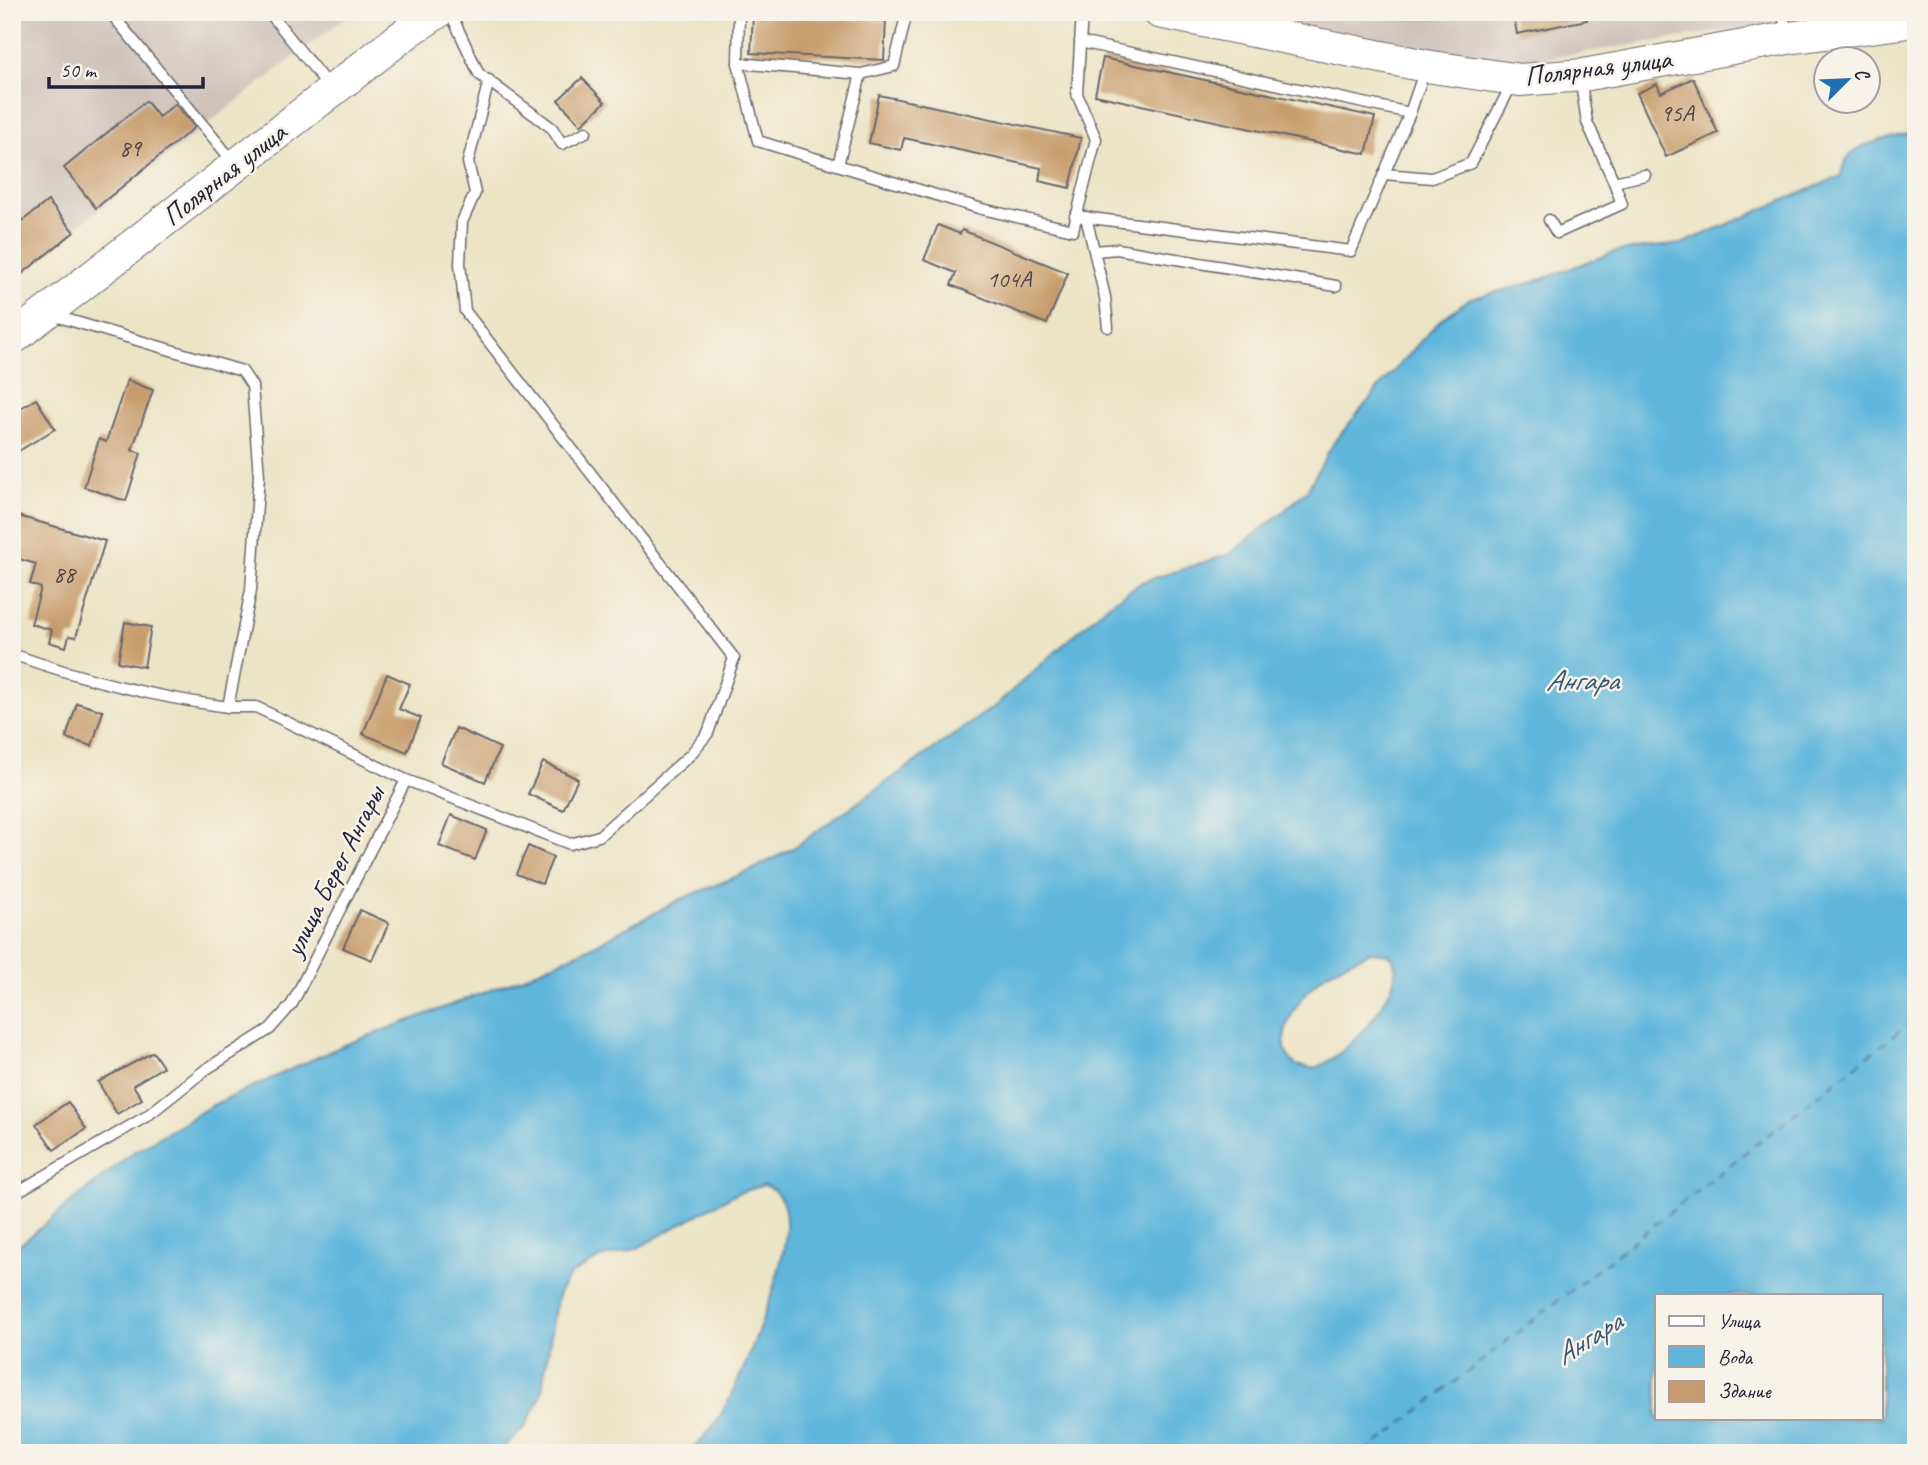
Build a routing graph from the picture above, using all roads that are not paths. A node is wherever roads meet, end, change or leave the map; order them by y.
1 (110, 12) edge
2 (269, 12) edge
3 (438, 12) edge
4 (450, 12) edge
5 (739, 12) edge
6 (907, 12) edge
7 (1083, 12) edge
8 (1159, 12) edge
9 (1853, 16) dead end
10 (410, 21) edge
11 (1916, 21) edge
12 (1790, 29) edge
13 (1080, 42) junction
14 (738, 63) junction
15 (1426, 66) junction
16 (861, 74) junction
17 (1579, 75) junction
18 (1515, 79) junction
19 (489, 80) junction
20 (332, 90) junction
21 (1410, 113) junction
22 (586, 132) dead end
23 (236, 165) junction
24 (838, 165) junction
25 (1384, 174) junction
26 (1645, 175) dead end
27 (1614, 182) junction
28 (1081, 216) junction
29 (1549, 220) dead end
30 (1095, 251) junction
31 (1336, 286) dead end
32 (46, 313) junction
33 (1108, 327) dead end
34 (12, 339) edge
35 (12, 654) edge
36 (228, 708) junction
37 (406, 780) junction
38 (12, 1195) edge

1 - 23 lane
2 - 20 lane
3 - 10 main road, Полярная улица
4 - 19 lane
5 - 14 lane
6 - 16 lane
7 - 13 lane
8 - 15 main road, Полярная улица
9 - 12 lane
10 - 20 main road, Полярная улица
11 - 12 main road, Полярная улица
12 - 17 main road, Полярная улица
13 - 21 lane
13 - 28 lane
14 - 16 lane
14 - 24 lane
15 - 18 main road, Полярная улица
15 - 21 lane
16 - 24 lane
17 - 18 main road, Полярная улица
17 - 27 lane
18 - 25 lane
19 - 22 lane
19 - 37 lane
20 - 23 main road, Полярная улица
21 - 25 lane
23 - 32 main road, Полярная улица
24 - 28 lane
25 - 28 lane
26 - 27 lane
27 - 29 lane
28 - 30 lane
30 - 31 lane
30 - 33 lane
32 - 34 main road, Полярная улица
32 - 36 lane
35 - 36 lane, улица Берег Ангары
36 - 37 lane, улица Берег Ангары
37 - 38 lane, улица Берег Ангары

